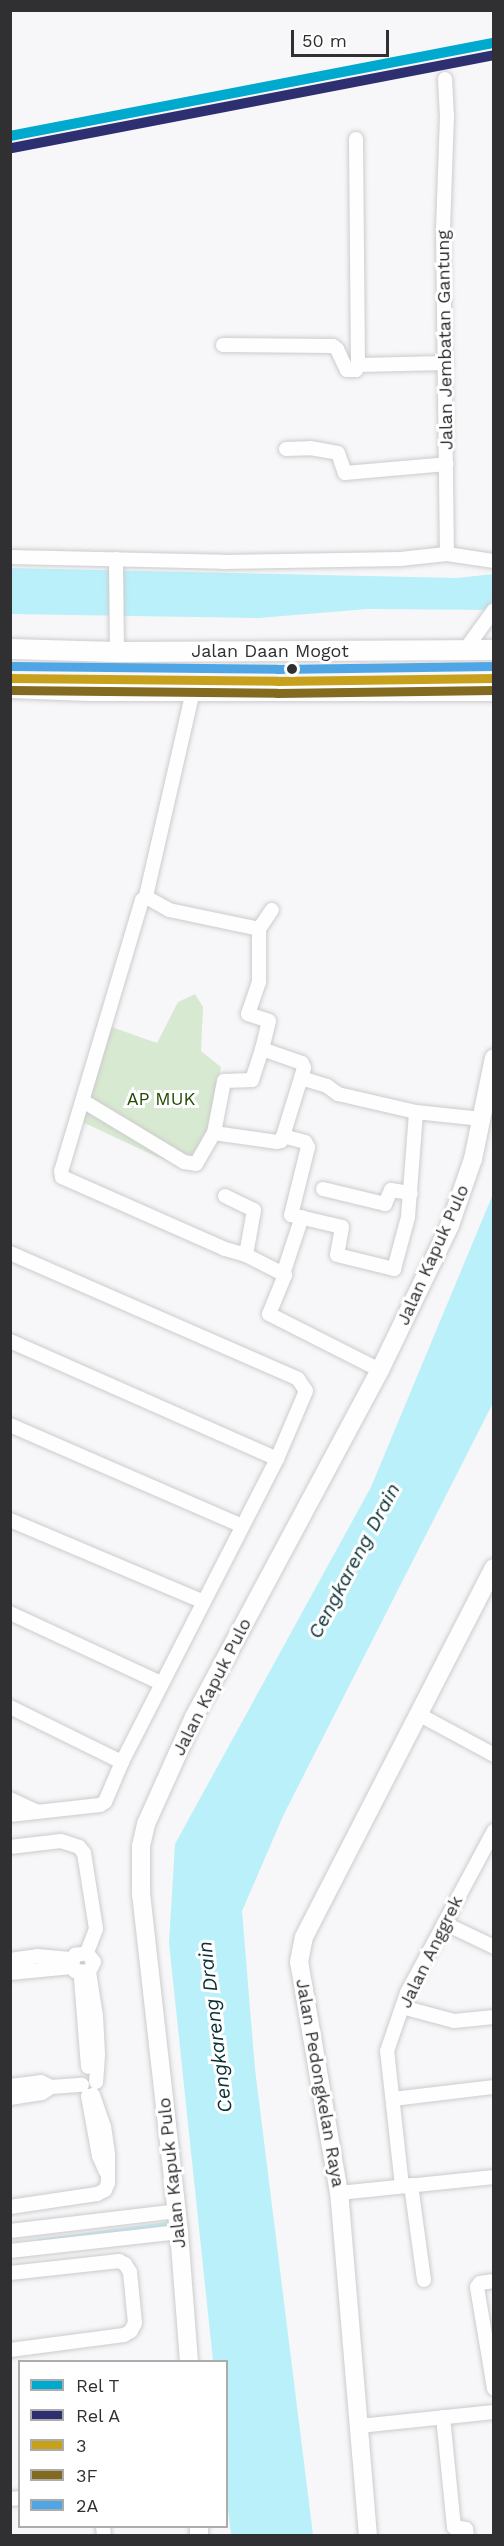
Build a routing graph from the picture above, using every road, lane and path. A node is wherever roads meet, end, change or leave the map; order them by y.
1 (445, 79) dead end
2 (356, 139) dead end
3 (223, 345) dead end
4 (446, 363) junction
5 (358, 365) junction
6 (286, 449) dead end
7 (447, 464) junction
8 (447, 554) junction
9 (10, 557) edge
10 (494, 561) edge
11 (116, 563) junction
12 (492, 612) edge
13 (10, 649) edge
14 (465, 650) junction
15 (494, 650) edge
16 (117, 652) junction
17 (10, 688) edge
18 (193, 691) junction
19 (494, 691) edge
20 (146, 897) junction
21 (272, 910) dead end
22 (259, 929) junction
23 (262, 1048) junction
24 (494, 1058) edge
25 (301, 1078) junction
26 (83, 1101) junction
27 (416, 1112) junction
28 (482, 1119) junction
29 (214, 1133) junction
30 (283, 1136) junction
31 (322, 1189) dead end
32 (411, 1193) junction
33 (225, 1196) dead end
34 (302, 1217) junction
35 (10, 1253) edge
36 (246, 1255) junction
37 (283, 1274) junction
38 (10, 1341) edge
39 (380, 1370) junction
40 (10, 1425) edge
41 (277, 1459) junction
42 (10, 1520) edge
43 (242, 1526) junction
44 (494, 1568) edge
45 (202, 1601) junction
46 (10, 1613) edge
47 (161, 1683) junction
48 (10, 1707) edge
49 (418, 1714) junction
50 (494, 1755) edge
51 (122, 1762) junction
52 (10, 1799) edge
53 (38, 1812) junction
54 (10, 1815) edge
55 (494, 1831) edge
56 (10, 1847) edge
57 (489, 1854) edge
58 (444, 1923) junction
59 (494, 1947) edge
60 (10, 1960) edge
61 (78, 1968) junction
62 (10, 1972) edge
63 (402, 2007) junction
64 (494, 2017) edge
65 (10, 2086) edge
66 (51, 2087) junction
67 (494, 2087) edge
68 (89, 2088) junction
69 (10, 2098) edge
70 (393, 2099) junction
71 (494, 2177) edge
72 (406, 2186) junction
73 (339, 2193) junction
74 (10, 2207) edge
75 (177, 2211) junction
76 (11, 2231) edge
77 (179, 2232) junction
78 (12, 2251) edge
79 (13, 2272) edge
80 (424, 2280) dead end
81 (494, 2281) edge
82 (490, 2346) edge
83 (10, 2350) edge
84 (189, 2360) edge
85 (494, 2390) edge
86 (494, 2412) edge
87 (443, 2417) junction
88 (359, 2426) junction
89 (368, 2535) edge
90 (467, 2535) edge

1 - 4 street, Jalan Jembatan Gantung
2 - 5 street
3 - 5 street
4 - 5 street
4 - 7 street, Jalan Jembatan Gantung
6 - 7 street
7 - 8 street, Jalan Jembatan Gantung
8 - 10 street
8 - 11 street
9 - 11 street
11 - 16 street
12 - 14 street
13 - 16 highway, Jalan Daan Mogot
14 - 15 highway, Jalan Daan Mogot
14 - 16 highway, Jalan Daan Mogot
17 - 18 highway
18 - 19 highway
18 - 20 street
20 - 22 street
20 - 26 street
21 - 22 street
22 - 23 street
23 - 25 street
23 - 29 street
24 - 28 main road, Jalan Kapuk Pulo
25 - 27 street
25 - 30 street
26 - 29 street
26 - 36 street
27 - 28 street
27 - 32 street
28 - 39 main road, Jalan Kapuk Pulo
29 - 30 street
30 - 34 street
31 - 32 street
32 - 34 street
33 - 36 street
34 - 37 street
35 - 41 street
36 - 37 street
37 - 39 street
38 - 41 street
39 - 75 main road, Jalan Kapuk Pulo
40 - 43 street
41 - 43 street
42 - 45 street
43 - 45 street
44 - 49 main road, Jalan Pedongkelan Raya
45 - 47 street
46 - 47 street
47 - 51 street
48 - 51 street
49 - 50 street
49 - 73 main road, Jalan Pedongkelan Raya
51 - 53 street
52 - 53 street
53 - 54 street
55 - 57 street, Jalan Anggrek
56 - 61 street
57 - 58 street, Jalan Anggrek
58 - 59 street
58 - 63 street, Jalan Anggrek
60 - 61 street
61 - 62 street
61 - 68 street
63 - 64 street
63 - 70 street, Jalan Anggrek
65 - 66 street
66 - 68 street
66 - 69 street
67 - 70 street
68 - 74 street
70 - 72 street, Jalan Anggrek
71 - 72 street
72 - 73 street
72 - 80 street, Jalan Anggrek
73 - 88 main road, Jalan Pedongkelan Raya
75 - 76 street
75 - 77 main road, Jalan Kapuk Pulo
76 - 78 street
77 - 78 street
77 - 84 main road, Jalan Kapuk Pulo
78 - 79 street
79 - 83 street
81 - 82 street
82 - 85 street
86 - 87 street
87 - 88 street
87 - 90 street
88 - 89 main road, Jalan Pedongkelan Raya

